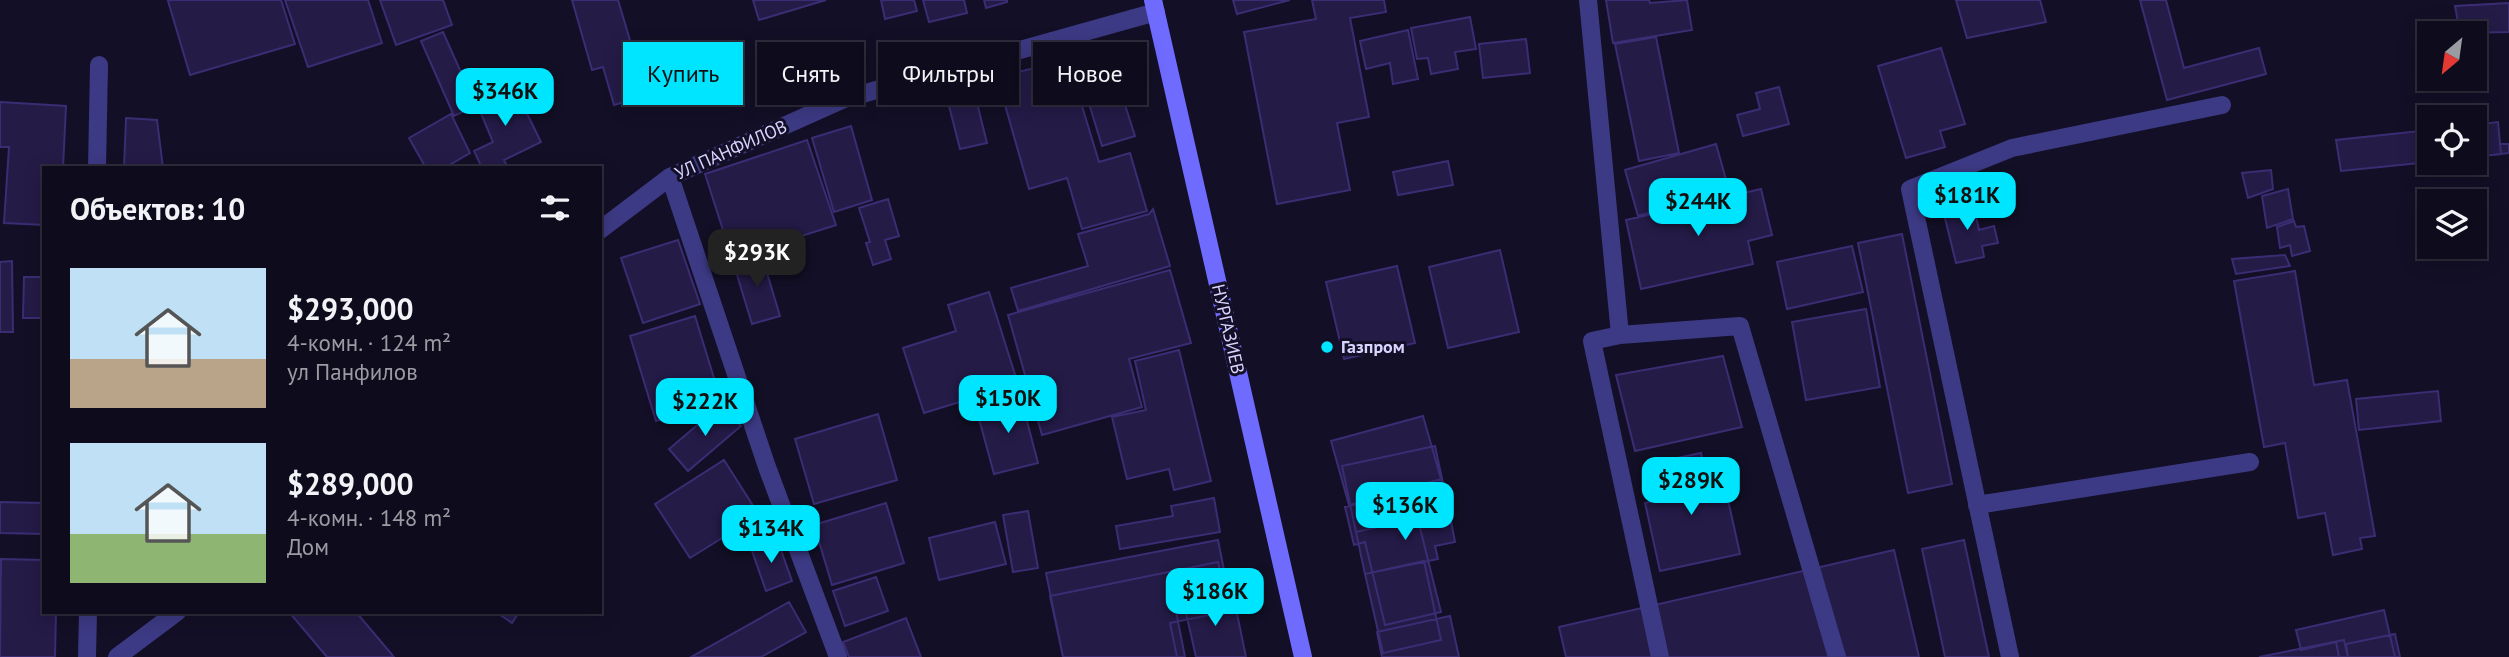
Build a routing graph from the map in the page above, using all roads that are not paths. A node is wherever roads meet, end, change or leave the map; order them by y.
1 (1588, 0) edge
2 (1154, 6) edge
3 (99, 65) dead end
4 (2222, 105) dead end
5 (97, 166) edge
6 (670, 177) junction
7 (602, 228) edge
8 (1620, 335) junction
9 (2250, 462) dead end
10 (1977, 505) junction
11 (88, 614) edge
12 (174, 614) edge
13 (87, 657) edge
14 (117, 657) edge
15 (838, 657) edge
16 (1303, 657) edge
17 (1660, 657) edge
18 (1837, 657) edge
19 (2010, 657) edge

1 - 8 street
2 - 6 street, УЛ ПАНФИЛОВ
2 - 16 main road, НУРГАЗИЕВ
3 - 5 street
4 - 10 street
6 - 7 street, УЛ ПАНФИЛОВ
6 - 15 street
8 - 17 street
8 - 18 street
9 - 10 street
10 - 19 street
11 - 13 street
12 - 14 street

